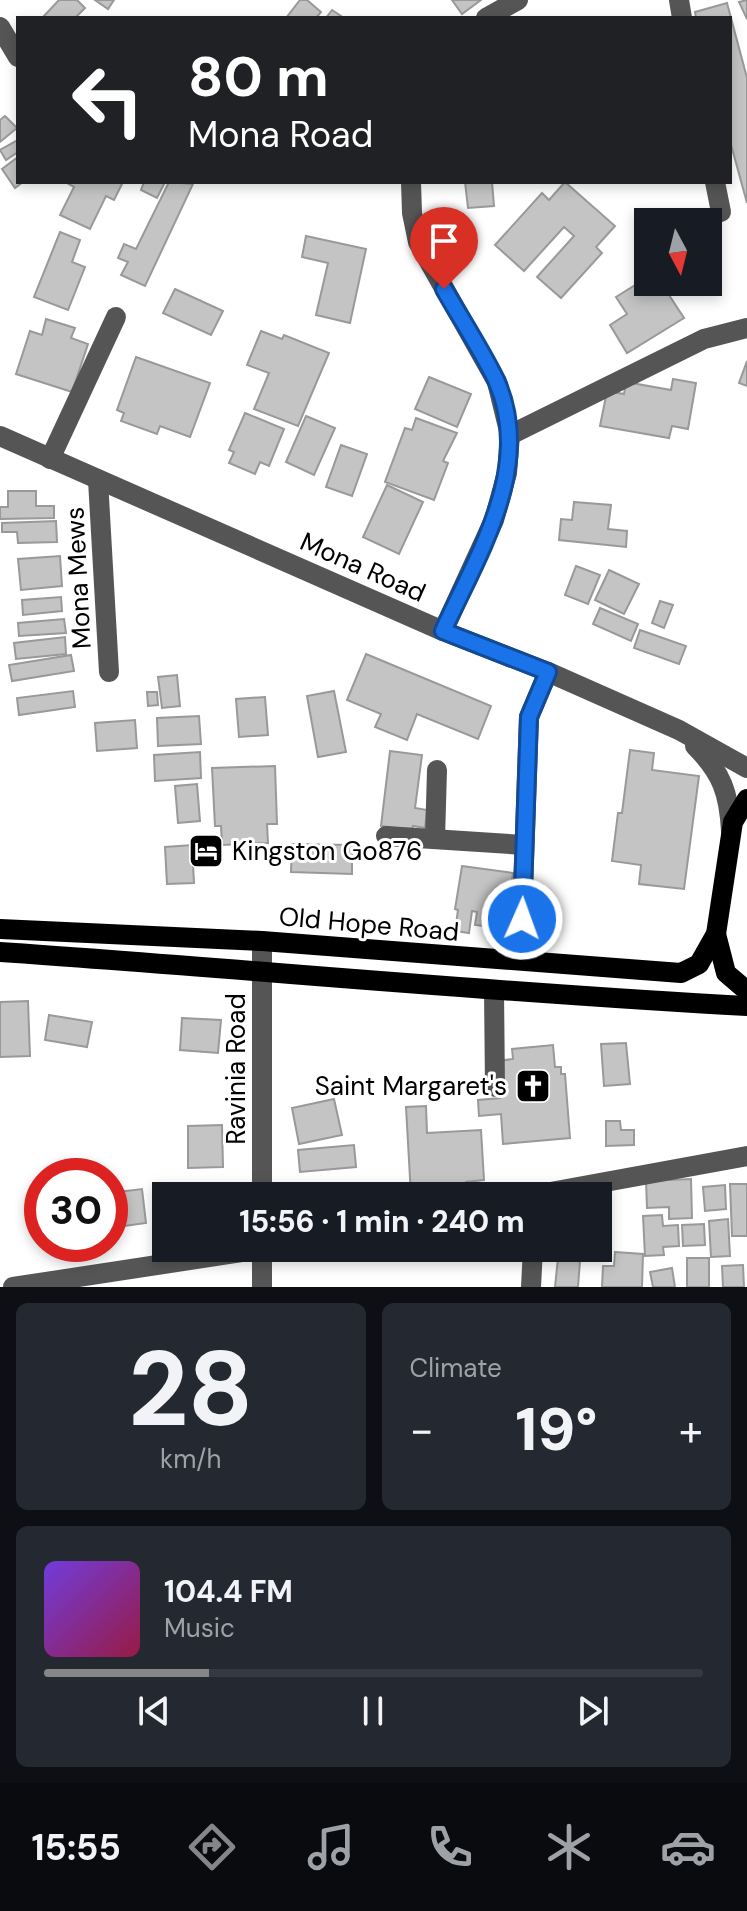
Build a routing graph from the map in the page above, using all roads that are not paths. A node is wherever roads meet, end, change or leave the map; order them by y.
1 (518, 0) edge
2 (490, 16) edge
3 (0, 27) edge
4 (16, 54) edge
5 (411, 184) edge
6 (715, 184) edge
7 (720, 208) edge
8 (116, 317) dead end
9 (747, 328) edge
10 (510, 435) junction
11 (0, 436) edge
12 (50, 459) junction
13 (98, 480) junction
14 (443, 631) junction
15 (109, 672) dead end
16 (548, 672) junction
17 (679, 730) junction
18 (747, 768) edge
19 (437, 770) dead end
20 (747, 799) edge
21 (731, 831) junction
22 (386, 836) dead end
23 (435, 839) junction
24 (524, 845) junction
25 (522, 919) dead end
26 (0, 929) edge
27 (716, 934) junction
28 (262, 941) junction
29 (0, 952) edge
30 (262, 970) junction
31 (494, 990) junction
32 (747, 991) edge
33 (747, 1006) edge
34 (495, 1087) dead end
35 (747, 1156) edge
36 (262, 1182) edge
37 (605, 1182) edge
38 (177, 1262) edge
39 (262, 1262) edge
40 (532, 1262) edge
41 (13, 1287) edge
42 (262, 1287) edge
43 (531, 1287) edge

1 - 2 street
3 - 4 street
5 - 10 street
6 - 7 street
8 - 12 street
9 - 10 street
10 - 14 street
11 - 12 street, Mona Road
12 - 13 street, Mona Road
13 - 14 street, Mona Road
13 - 15 street, Mona Mews
14 - 16 street, Mona Road
16 - 17 street, Mona Road
16 - 24 street
17 - 18 street, Mona Road
17 - 21 street
19 - 23 street
20 - 21 main road, Old Hope Road
21 - 27 main road, Old Hope Road
22 - 23 street
23 - 24 street
24 - 25 street
26 - 28 main road, Old Hope Road
27 - 28 main road, Old Hope Road
27 - 32 main road
28 - 30 street, Ravinia Road
29 - 30 main road
30 - 31 main road
30 - 36 street, Ravinia Road
31 - 33 main road
31 - 34 street
35 - 37 street
38 - 41 street
39 - 42 street
40 - 43 street

